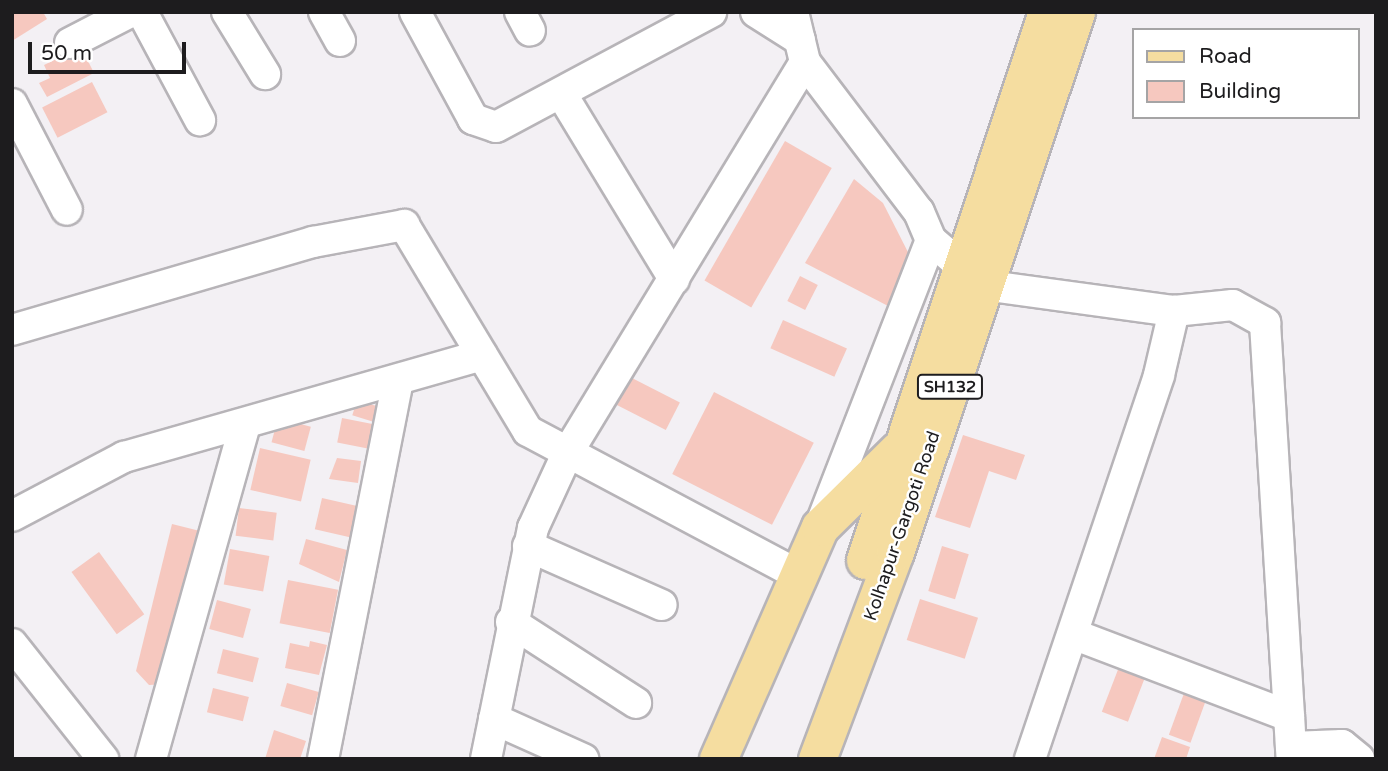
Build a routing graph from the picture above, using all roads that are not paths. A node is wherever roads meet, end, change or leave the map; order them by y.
1 (130, 12) edge
2 (142, 12) edge
3 (227, 12) edge
4 (324, 12) edge
5 (415, 12) edge
6 (711, 12) edge
7 (756, 12) edge
8 (1047, 12) edge
9 (1076, 12) edge
10 (800, 38) edge
11 (340, 41) dead end
12 (71, 43) dead end
13 (265, 74) dead end
14 (561, 93) junction
15 (12, 104) edge
16 (200, 120) dead end
17 (67, 210) dead end
18 (931, 240) junction
19 (971, 276) junction
20 (674, 279) junction
21 (1174, 311) junction
22 (12, 330) edge
23 (482, 355) junction
24 (398, 381) junction
25 (245, 424) junction
26 (901, 446) junction
27 (568, 452) junction
28 (12, 516) edge
29 (820, 527) junction
30 (528, 546) junction
31 (797, 574) junction
32 (662, 605) dead end
33 (512, 622) junction
34 (1073, 634) junction
35 (12, 644) edge
36 (636, 703) dead end
37 (1289, 716) junction
38 (494, 719) junction
39 (1291, 753) edge
40 (103, 759) edge
41 (151, 759) edge
42 (323, 759) edge
43 (486, 759) edge
44 (583, 759) edge
45 (718, 759) edge
46 (795, 759) edge
47 (817, 759) edge
48 (1031, 759) edge
49 (1359, 759) edge

1 - 12 street
2 - 16 street
3 - 13 street
4 - 11 street
5 - 14 street
6 - 14 street
7 - 10 street
8 - 19 main road
9 - 19 main road, Kolhapur-Gargoti Road / SH132
10 - 18 street
10 - 20 street
14 - 20 street
15 - 17 street
18 - 19 street
18 - 29 street
19 - 21 street
19 - 26 main road
19 - 47 main road, Kolhapur-Gargoti Road / SH132
20 - 27 street
21 - 34 street
21 - 37 street
22 - 23 street
23 - 24 street
23 - 27 street
24 - 25 street
24 - 42 street
25 - 28 street
25 - 41 street
26 - 29 main road
26 - 46 main road
27 - 30 street
27 - 31 street
29 - 31 main road
30 - 32 street
30 - 33 street
31 - 45 main road
33 - 36 street
33 - 38 street
34 - 37 street
34 - 48 street
35 - 40 street
37 - 39 street
38 - 43 street
38 - 44 street
39 - 49 street

